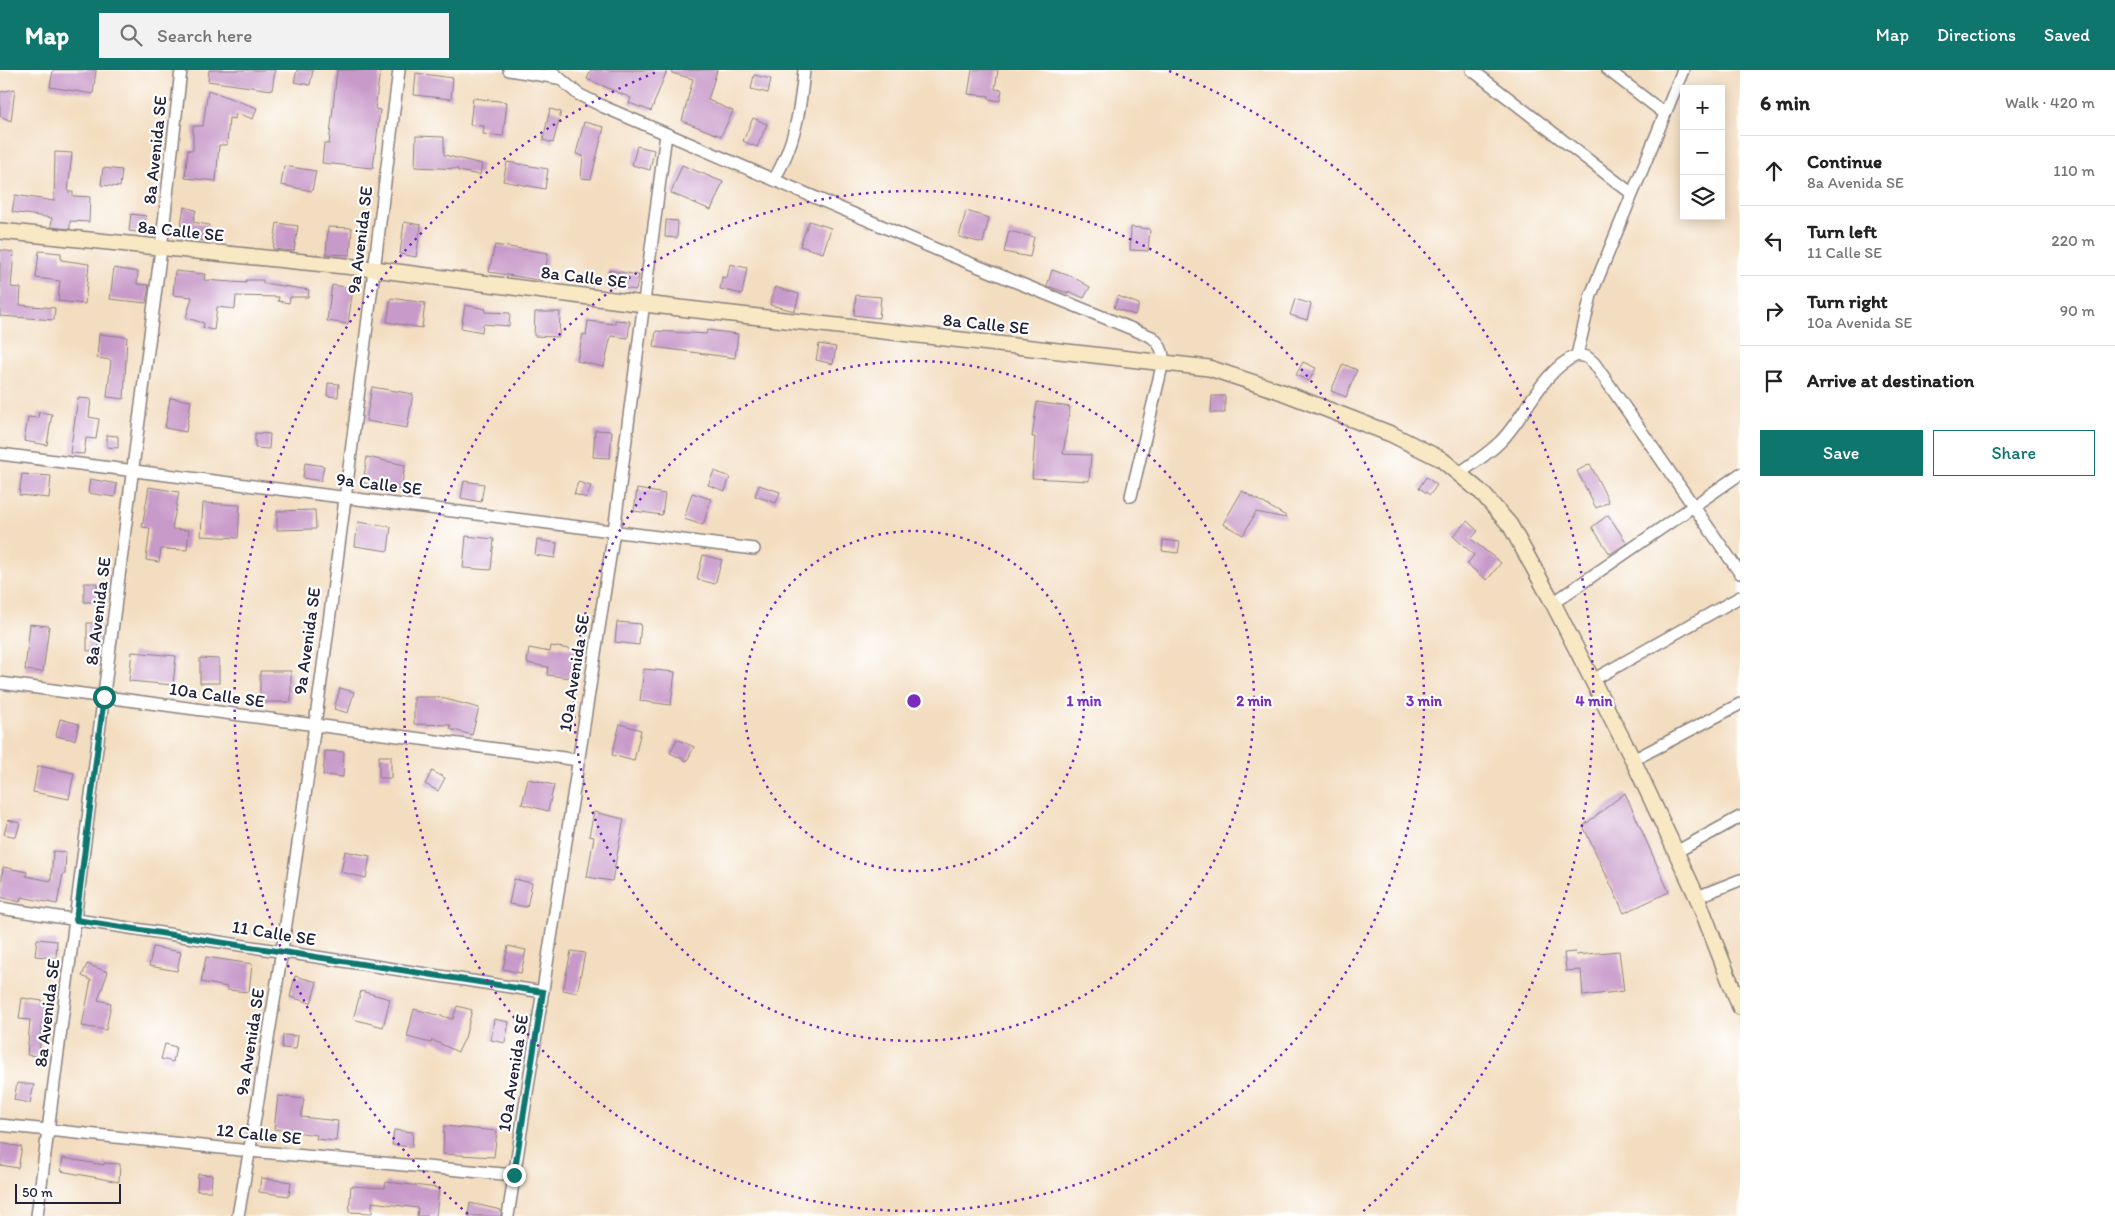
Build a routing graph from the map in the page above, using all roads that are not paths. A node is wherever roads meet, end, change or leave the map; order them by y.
1 (181, 70) edge
2 (399, 70) edge
3 (508, 70) edge
4 (804, 70) edge
5 (1472, 70) edge
6 (1608, 70) edge
7 (1683, 70) edge
8 (554, 74) edge
9 (1664, 113) junction
10 (666, 134) junction
11 (774, 180) junction
12 (1631, 193) junction
13 (0, 231) edge
14 (161, 249) junction
15 (374, 269) junction
16 (644, 304) junction
17 (1577, 354) junction
18 (1163, 362) junction
19 (0, 454) edge
20 (133, 470) junction
21 (1460, 473) junction
22 (1740, 474) edge
23 (1132, 496) dead end
24 (345, 497) junction
25 (1693, 507) junction
26 (614, 531) junction
27 (754, 548) dead end
28 (1740, 573) edge
29 (1740, 597) edge
30 (1553, 603) junction
31 (1591, 681) junction
32 (0, 683) edge
33 (104, 697) junction
34 (1740, 704) edge
35 (313, 725) junction
36 (579, 760) junction
37 (1633, 760) junction
38 (1740, 818) edge
39 (1676, 852) junction
40 (1740, 880) edge
41 (1697, 897) junction
42 (0, 908) edge
43 (76, 920) junction
44 (282, 952) junction
45 (1736, 982) edge
46 (543, 992) junction
47 (1740, 1008) edge
48 (0, 1125) edge
49 (50, 1131) junction
50 (250, 1152) junction
51 (514, 1175) junction
52 (37, 1216) edge
53 (238, 1216) edge
54 (508, 1216) edge

1 - 14 street, 8a Avenida SE
2 - 15 street, 9a Avenida SE
3 - 8 street
4 - 11 street
5 - 12 street
6 - 9 street
7 - 9 street
8 - 10 street
9 - 12 street
10 - 11 street
10 - 16 street, 10a Avenida SE
11 - 18 street
12 - 17 street
13 - 14 street, 8a Calle SE
14 - 15 street, 8a Calle SE
14 - 20 street, 8a Avenida SE
15 - 16 street, 8a Calle SE
15 - 24 street, 9a Avenida SE
16 - 18 street, 8a Calle SE
16 - 26 street, 10a Avenida SE
17 - 21 street
17 - 25 street
18 - 21 street, 8a Calle SE
18 - 23 street
19 - 20 street, 9a Calle SE
20 - 24 street, 9a Calle SE
20 - 33 street, 8a Avenida SE
21 - 30 street, 8a Calle SE
22 - 25 street
24 - 26 street, 9a Calle SE
24 - 35 street, 9a Avenida SE
25 - 28 street
25 - 30 street
26 - 27 street, 9a Calle SE
26 - 36 street, 10a Avenida SE
29 - 31 street
30 - 31 street, 8a Calle SE
31 - 37 street, 8a Calle SE
32 - 33 street, 10a Calle SE
33 - 35 street, 10a Calle SE
33 - 43 street, 8a Avenida SE
34 - 37 street
35 - 36 street, 10a Calle SE
35 - 44 street, 9a Avenida SE
36 - 46 street, 10a Avenida SE
37 - 39 street, 8a Calle SE
38 - 39 street
39 - 41 street, 8a Calle SE
40 - 41 street
41 - 45 street, 8a Calle SE
42 - 43 street, 11 Calle SE
43 - 44 street, 11 Calle SE
43 - 49 street, 8a Avenida SE
44 - 46 street, 11 Calle SE
44 - 50 street, 9a Avenida SE
45 - 47 street, 8a Calle SE
46 - 51 street, 10a Avenida SE
48 - 49 street, 12 Calle SE
49 - 50 street, 12 Calle SE
49 - 52 street, 8a Avenida SE
50 - 51 street, 12 Calle SE
50 - 53 street, 9a Avenida SE
51 - 54 street, 10a Avenida SE

